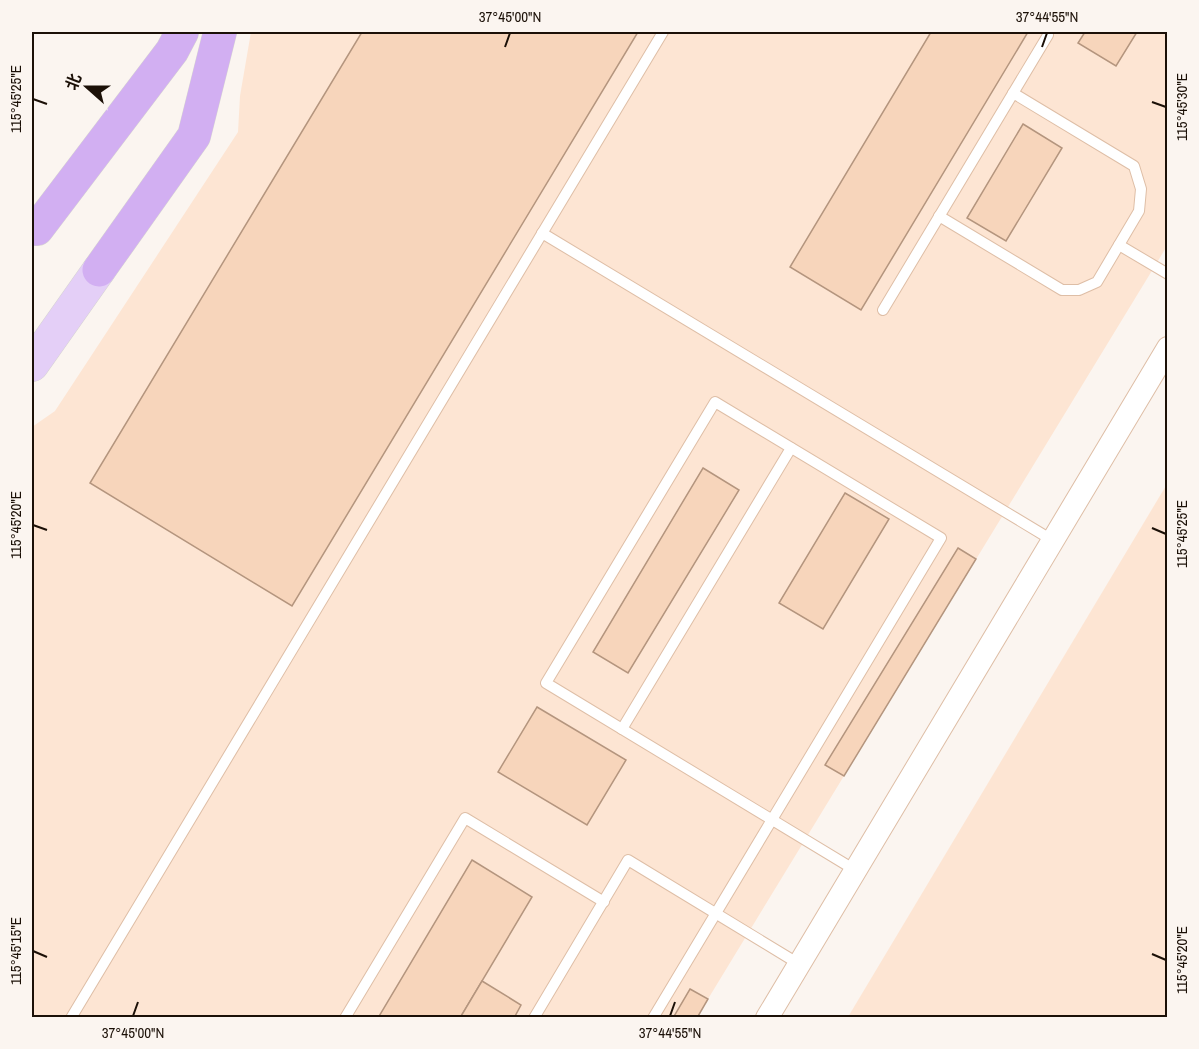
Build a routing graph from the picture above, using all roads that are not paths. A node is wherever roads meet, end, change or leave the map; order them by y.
1 (182, 32) edge
2 (220, 32) edge
3 (663, 32) edge
4 (1048, 35) dead end
5 (1013, 93) junction
6 (939, 216) junction
7 (34, 233) edge
8 (542, 233) junction
9 (1119, 244) junction
10 (99, 270) joint
11 (1167, 274) edge
12 (883, 310) dead end
13 (1167, 348) edge
14 (32, 365) edge
15 (791, 447) junction
16 (1052, 540) junction
17 (622, 729) junction
18 (772, 820) junction
19 (855, 870) junction
20 (604, 902) junction
21 (716, 913) junction
22 (799, 964) junction
23 (71, 1017) edge
24 (345, 1017) edge
25 (534, 1017) edge
26 (653, 1017) edge
27 (767, 1017) edge

1 - 7 highway
2 - 10 highway
3 - 8 lane
4 - 5 lane
5 - 6 lane
5 - 9 lane
6 - 9 lane
6 - 12 lane
8 - 16 lane
8 - 23 lane
9 - 11 lane
10 - 14 main road
13 - 16 street
15 - 17 lane
15 - 17 lane
15 - 18 lane
16 - 19 street
17 - 18 lane
18 - 19 lane
18 - 21 lane
19 - 22 street
20 - 21 lane
20 - 24 lane
20 - 25 lane
21 - 22 lane
21 - 26 lane
22 - 27 street

